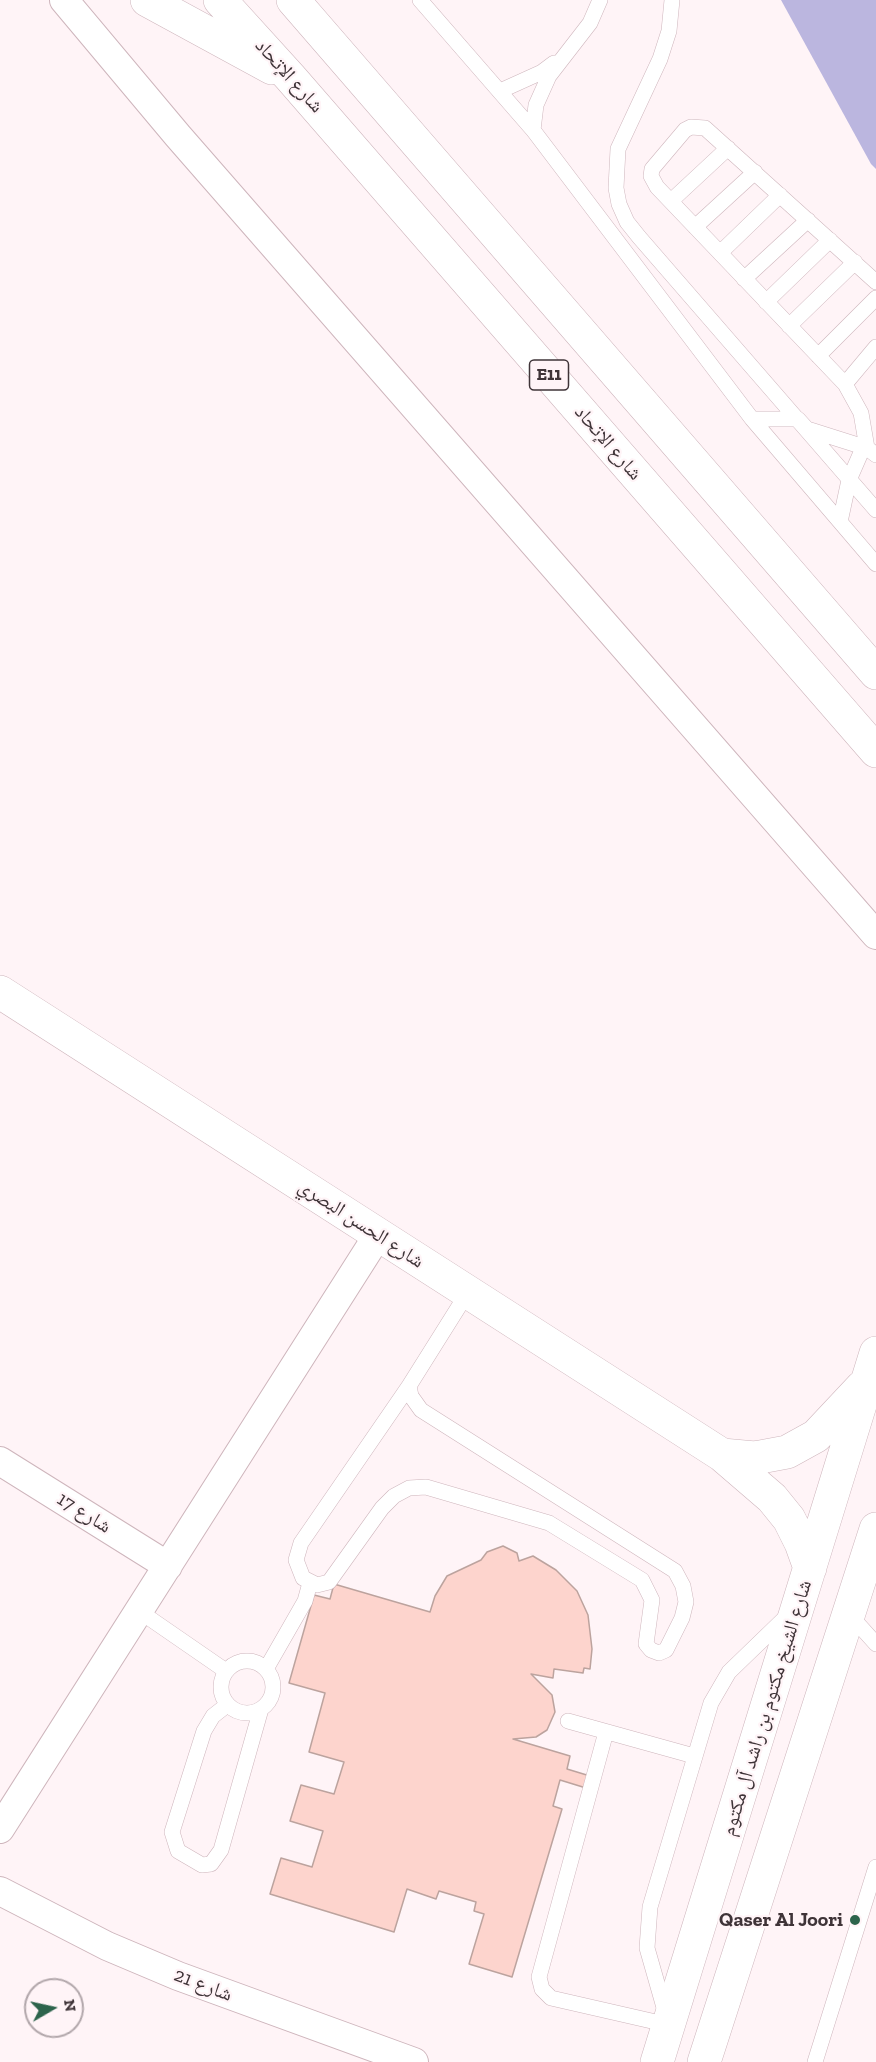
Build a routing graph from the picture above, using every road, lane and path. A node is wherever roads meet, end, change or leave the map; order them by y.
1 (64, 0) edge
2 (147, 0) edge
3 (220, 0) edge
4 (293, 0) edge
5 (420, 0) edge
6 (600, 0) edge
7 (672, 0) edge
8 (568, 51) junction
9 (290, 77) junction
10 (500, 91) junction
11 (533, 129) junction
12 (728, 147) junction
13 (755, 172) junction
14 (780, 195) junction
15 (671, 201) junction
16 (808, 220) junction
17 (695, 227) junction
18 (830, 240) junction
19 (720, 253) junction
20 (855, 262) junction
21 (744, 279) junction
22 (876, 282) edge
23 (876, 298) edge
24 (766, 302) junction
25 (789, 326) junction
26 (876, 347) edge
27 (818, 356) junction
28 (845, 384) junction
29 (752, 419) junction
30 (798, 419) junction
31 (869, 450) edge
32 (849, 480) junction
33 (876, 510) edge
34 (840, 522) junction
35 (876, 564) edge
36 (876, 673) edge
37 (876, 751) edge
38 (876, 934) edge
39 (0, 992) edge
40 (378, 1235) junction
41 (468, 1293) junction
42 (876, 1353) edge
43 (865, 1385) junction
44 (409, 1386) junction
45 (722, 1455) junction
46 (0, 1461) edge
47 (876, 1529) edge
48 (168, 1566) junction
49 (810, 1569) junction
50 (310, 1583) junction
51 (858, 1599) edge
52 (799, 1605) junction
53 (139, 1611) junction
54 (876, 1644) edge
55 (266, 1669) junction
56 (226, 1671) junction
57 (227, 1705) junction
58 (261, 1709) junction
59 (568, 1721) dead end
60 (606, 1732) junction
61 (694, 1756) junction
62 (0, 1829) edge
63 (876, 1867) edge
64 (0, 1891) edge
65 (669, 2025) junction
66 (414, 2062) edge
67 (657, 2062) edge
68 (704, 2062) edge
69 (815, 2062) edge

1 - 38 street
2 - 9 main road
3 - 9 main road, شارع الإتحاد / E11
4 - 36 main road, E11
5 - 10 lane
6 - 8 lane
7 - 30 lane
8 - 10 lane
8 - 11 lane
9 - 37 main road, شارع الإتحاد / E11
10 - 11 lane
11 - 29 lane
12 - 13 lane
12 - 15 lane
12 - 15 lane
13 - 14 lane
13 - 17 lane
14 - 16 lane
14 - 19 lane
15 - 17 lane
16 - 18 lane
16 - 21 lane
17 - 19 lane
18 - 20 lane
18 - 24 lane
19 - 21 lane
20 - 22 lane
20 - 25 lane
21 - 24 lane
23 - 27 lane
24 - 25 lane
25 - 27 lane
26 - 28 lane
27 - 28 lane
28 - 31 lane
29 - 30 lane
29 - 34 lane
30 - 31 lane
30 - 32 lane
31 - 32 lane
32 - 33 lane
32 - 34 lane
34 - 35 lane
39 - 40 main road, شارع الحسن البصري
40 - 41 main road, شارع الحسن البصري
40 - 48 street
41 - 44 lane
41 - 45 main road, شارع الحسن البصري
42 - 43 main road, شارع الشيخ مكتوم بن راشد آل مكتوم
43 - 45 main road, شارع الحسن البصري
43 - 49 main road, شارع الشيخ مكتوم بن راشد آل مكتوم
44 - 50 lane
44 - 50 lane
45 - 49 main road, شارع الحسن البصري
46 - 48 street, شارع 17
47 - 51 main road
48 - 53 street
49 - 52 main road, شارع الشيخ مكتوم بن راشد آل مكتوم
50 - 55 lane
51 - 54 lane
51 - 68 main road
52 - 61 lane
52 - 65 main road, شارع الشيخ مكتوم بن راشد آل مكتوم
53 - 56 lane
53 - 62 street
55 - 56 lane
55 - 58 lane
56 - 57 lane
57 - 58 lane
57 - 58 lane
59 - 60 lane
60 - 61 lane
60 - 65 lane
61 - 65 lane
63 - 69 lane
64 - 66 street, شارع 21
65 - 67 main road, شارع الشيخ مكتوم بن راشد آل مكتوم

